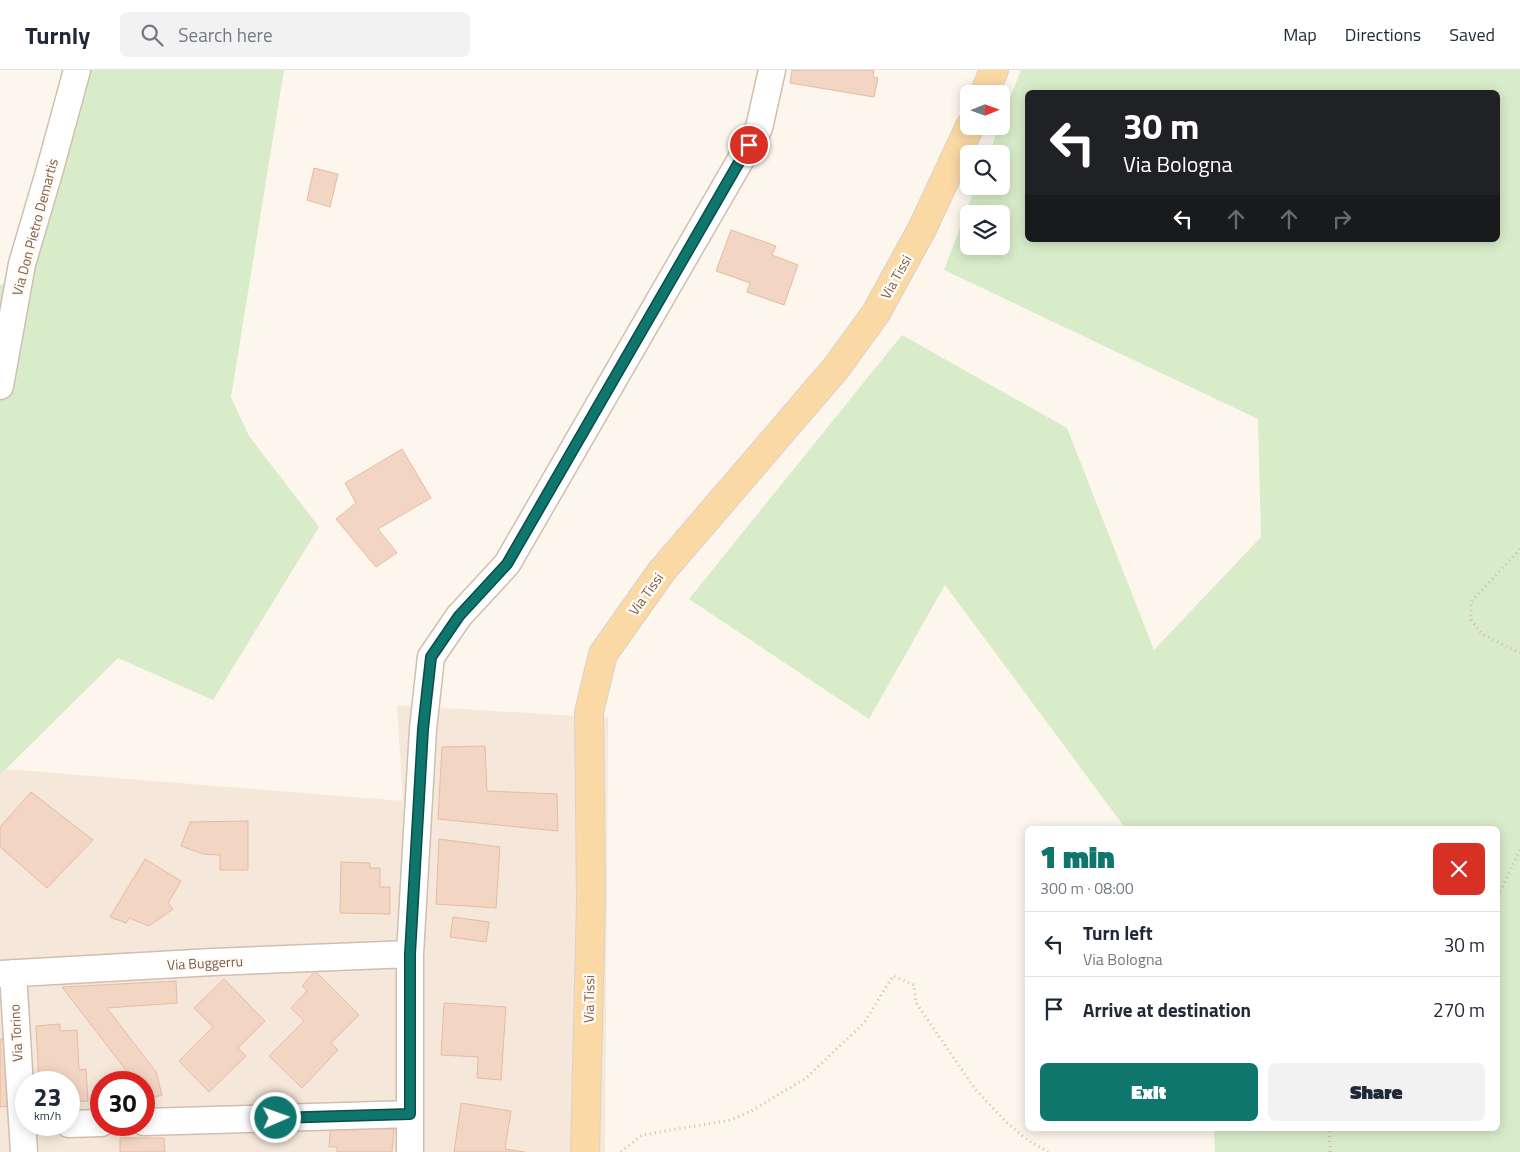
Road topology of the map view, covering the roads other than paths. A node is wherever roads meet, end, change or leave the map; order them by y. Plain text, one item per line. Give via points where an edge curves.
1 (77, 70) edge
2 (772, 70) edge
3 (994, 70) edge
4 (988, 85) edge
5 (966, 135) edge
6 (0, 386) edge
7 (410, 954) junction
8 (6, 973) edge
9 (15, 1071) edge
10 (410, 1114) junction
11 (155, 1122) edge
12 (22, 1136) edge
13 (24, 1152) edge
14 (410, 1152) edge
15 (585, 1152) edge

1 - 6 street, Via Don Pietro Demartis via 22,264
2 - 7 street via 759,128 507,564 459,616 431,657 423,729
3 - 4 main road
5 - 15 main road, Via Tissi via 922,229 876,313 836,368 661,572 603,654 589,712 591,899
7 - 8 street, Via Buggerru
7 - 10 street
8 - 9 street, Via Torino
10 - 11 street
10 - 14 street
12 - 13 street, Via Torino

